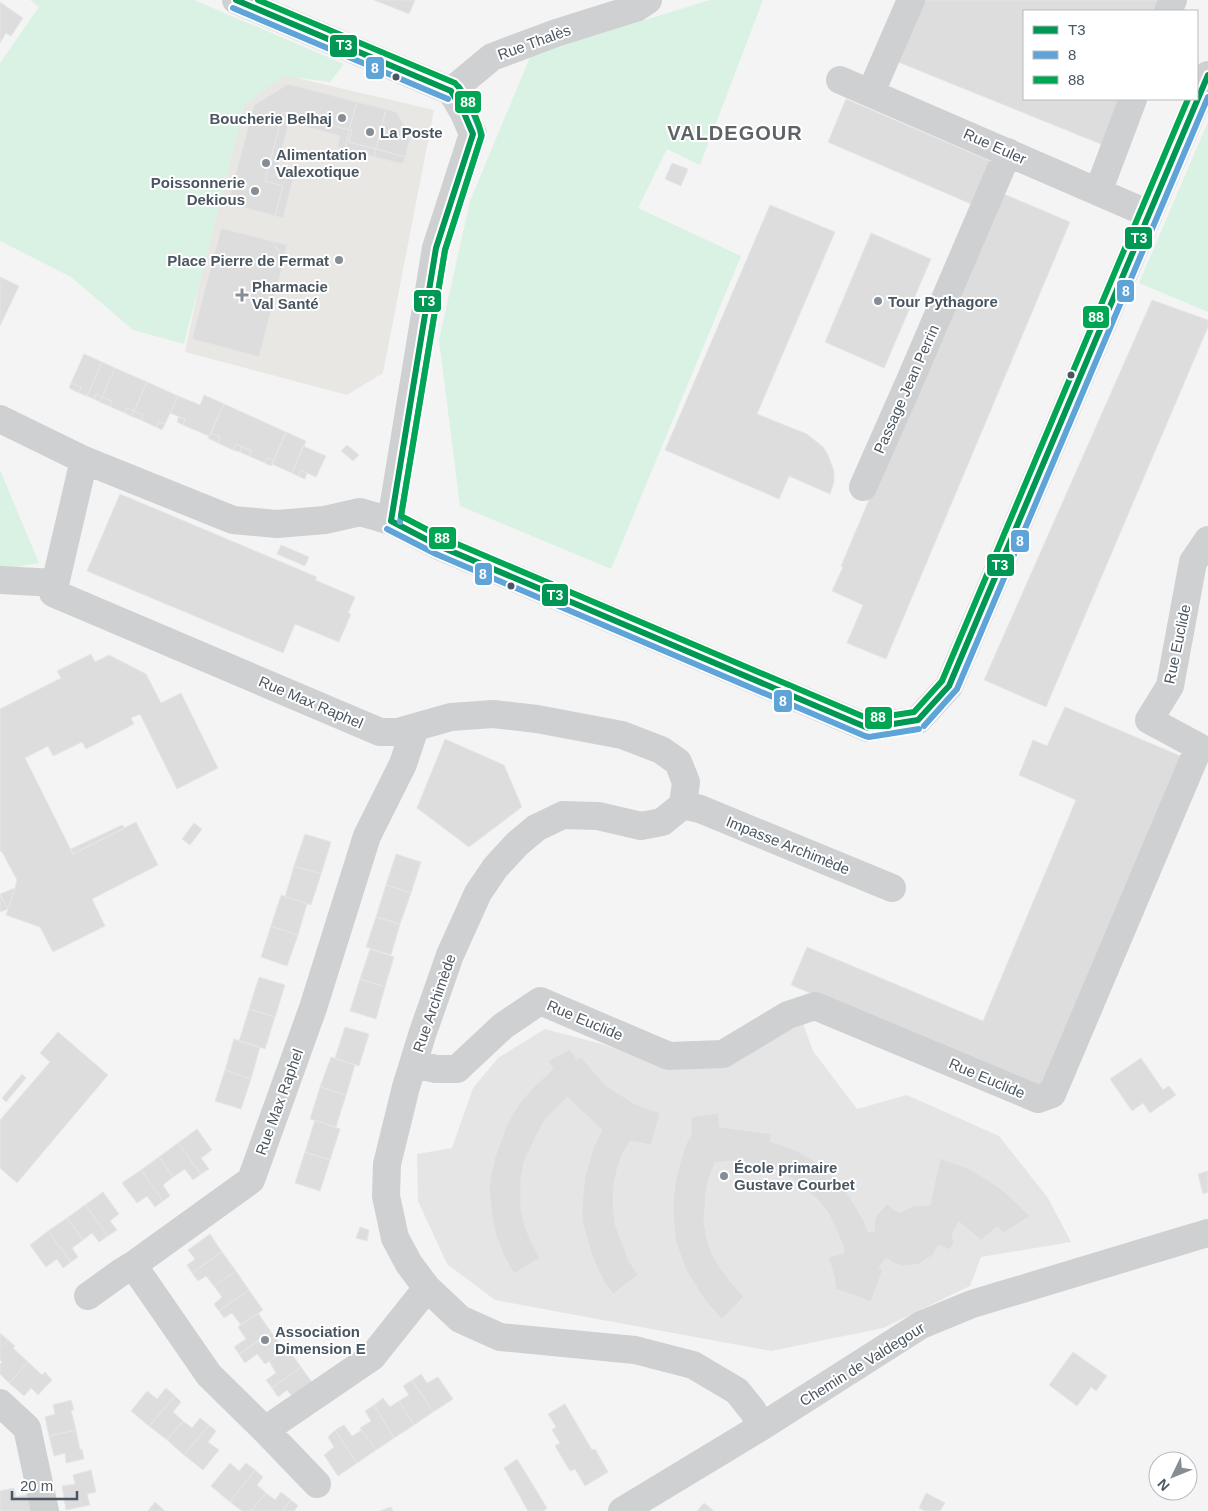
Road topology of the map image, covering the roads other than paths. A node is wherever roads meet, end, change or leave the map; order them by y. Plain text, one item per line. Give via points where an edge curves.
1 (236, 0) edge
2 (648, 0) edge
3 (911, 0) edge
4 (1208, 75) edge
5 (840, 80) dead end
6 (451, 91) junction
7 (871, 92) junction
8 (1198, 99) edge
9 (1133, 100) edge
10 (1197, 100) edge
11 (1008, 152) junction
12 (1098, 192) junction
13 (1149, 214) junction
14 (0, 419) edge
15 (84, 460) junction
16 (863, 487) dead end
17 (391, 522) junction
18 (1208, 540) edge
19 (0, 580) edge
20 (55, 582) junction
21 (415, 728) junction
22 (683, 805) junction
23 (892, 888) dead end
24 (414, 1064) junction
25 (1208, 1233) edge
26 (134, 1265) junction
27 (426, 1288) junction
28 (88, 1296) dead end
29 (0, 1403) edge
30 (761, 1427) junction
31 (265, 1430) junction
32 (317, 1484) dead end
33 (45, 1511) edge
34 (622, 1511) edge

1 - 6 street
2 - 6 street, Rue Thalès via 636,8 492,57
3 - 7 street
4 - 8 street
5 - 7 street, Rue Euler
6 - 17 street via 474,134 436,248
7 - 11 street, Rue Euler
9 - 12 street
10 - 13 street
11 - 12 street, Rue Euler
11 - 16 street, Passage Jean Perrin
12 - 13 street, Rue Euler
13 - 17 street via 949,686 918,720 868,728 439,546
14 - 15 street
15 - 17 street via 233,520 277,524 325,520 360,512
15 - 20 street
18 - 24 street, Rue Euclide via 1193,562 1170,686 1149,720 1199,747 1052,1094 1038,1099 815,1006 788,1015 723,1054 669,1056 540,1001 502,1026 457,1069
19 - 20 street
20 - 21 street, Rue Max Raphel via 53,593 380,732
21 - 22 street via 451,717 493,714 622,735 661,750 678,762 686,782
21 - 26 street, Rue Max Raphel via 403,764 367,836 313,1008 251,1180
22 - 23 street, Impasse Archimède via 700,809
22 - 24 street, Rue Archimède via 662,822 641,826 598,816 563,815 536,828 517,844 478,893 450,955
24 - 27 street, Rue Archimède via 387,1164 386,1196 395,1238
25 - 30 street, Chemin de Valdegour via 972,1304 921,1325
26 - 28 street, Rue Max Raphel
26 - 31 street via 209,1375
27 - 30 street, Rue Archimède via 460,1319 500,1337 635,1350 693,1365 737,1391
27 - 31 street via 372,1356
29 - 33 street via 27,1428
30 - 34 street, Chemin de Valdegour
31 - 32 street

